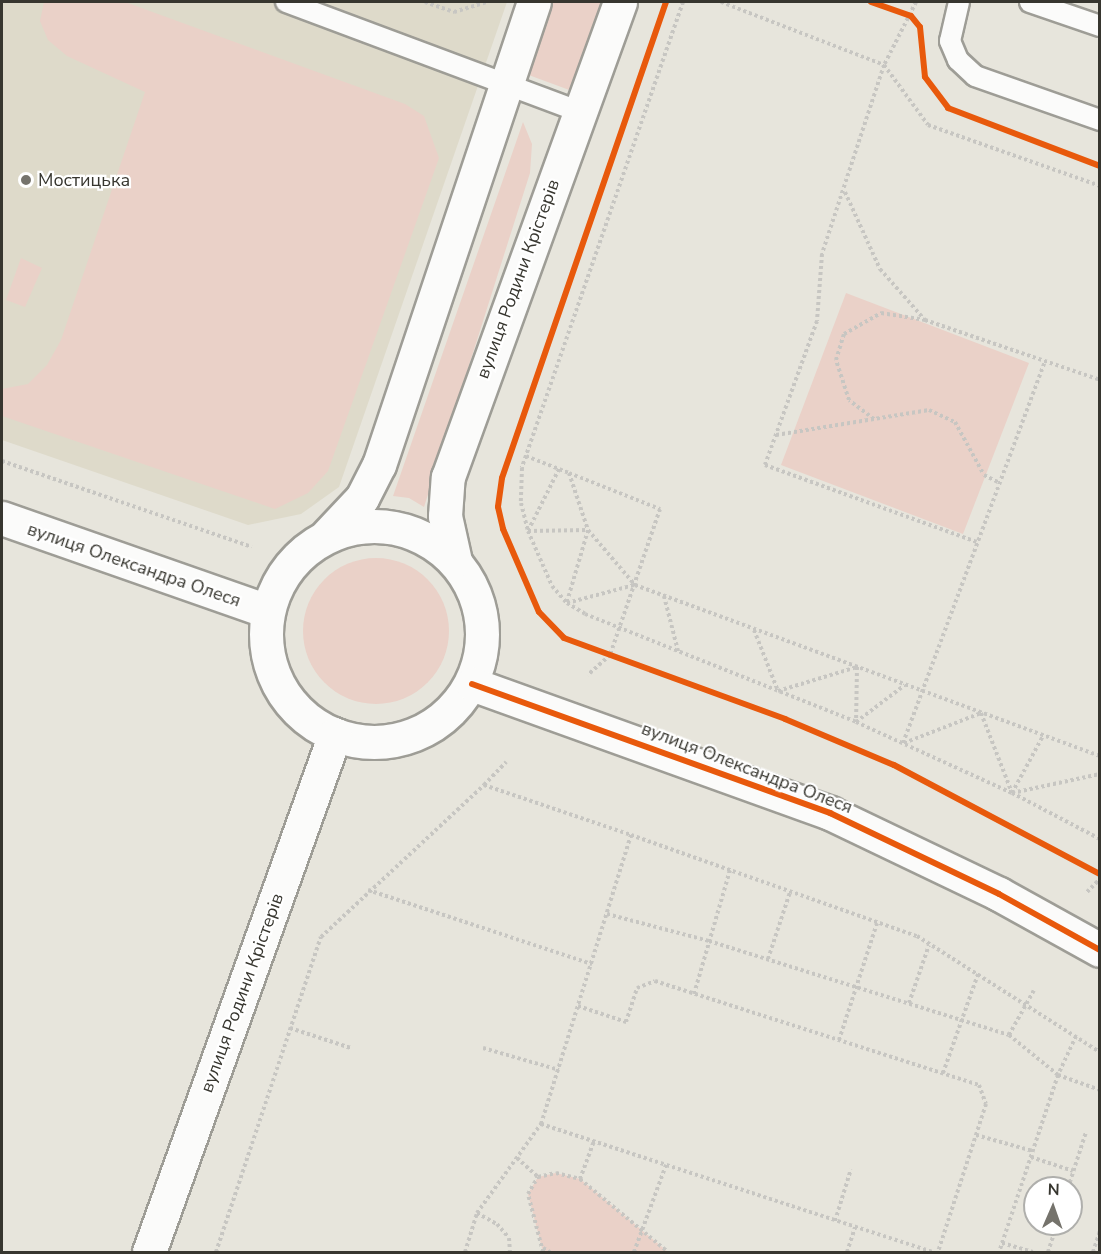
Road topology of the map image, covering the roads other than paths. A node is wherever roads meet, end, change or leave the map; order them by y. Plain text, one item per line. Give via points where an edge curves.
1 (286, 2) edge
2 (534, 2) edge
3 (620, 2) edge
4 (958, 2) edge
5 (1030, 2) edge
6 (1100, 26) edge
7 (506, 83) junction
8 (580, 112) junction
9 (1100, 120) edge
10 (2, 518) edge
11 (325, 538) junction
12 (455, 561) junction
13 (267, 611) junction
14 (472, 684) junction
15 (334, 734) junction
16 (1100, 950) edge
17 (149, 1252) edge

1 - 7 lane
2 - 7 street
3 - 8 street, вулиця Родини Крістерів
4 - 9 lane via 950,40 958,60 975,76
5 - 6 lane
7 - 8 lane
7 - 11 street via 379,465 362,498
8 - 12 street, вулиця Родини Крістерів via 448,477 445,516
10 - 13 street, вулиця Олександра Олеся
11 - 12 street via 343,530 383,525 431,541
11 - 13 street via 293,562
12 - 14 street via 473,587 482,616 483,648
13 - 15 street via 267,649 284,695 300,714
14 - 15 street via 449,714 417,734 380,743
14 - 16 street, вулиця Олександра Олеся via 830,813 999,894
15 - 17 street, вулиця Родини Крістерів

